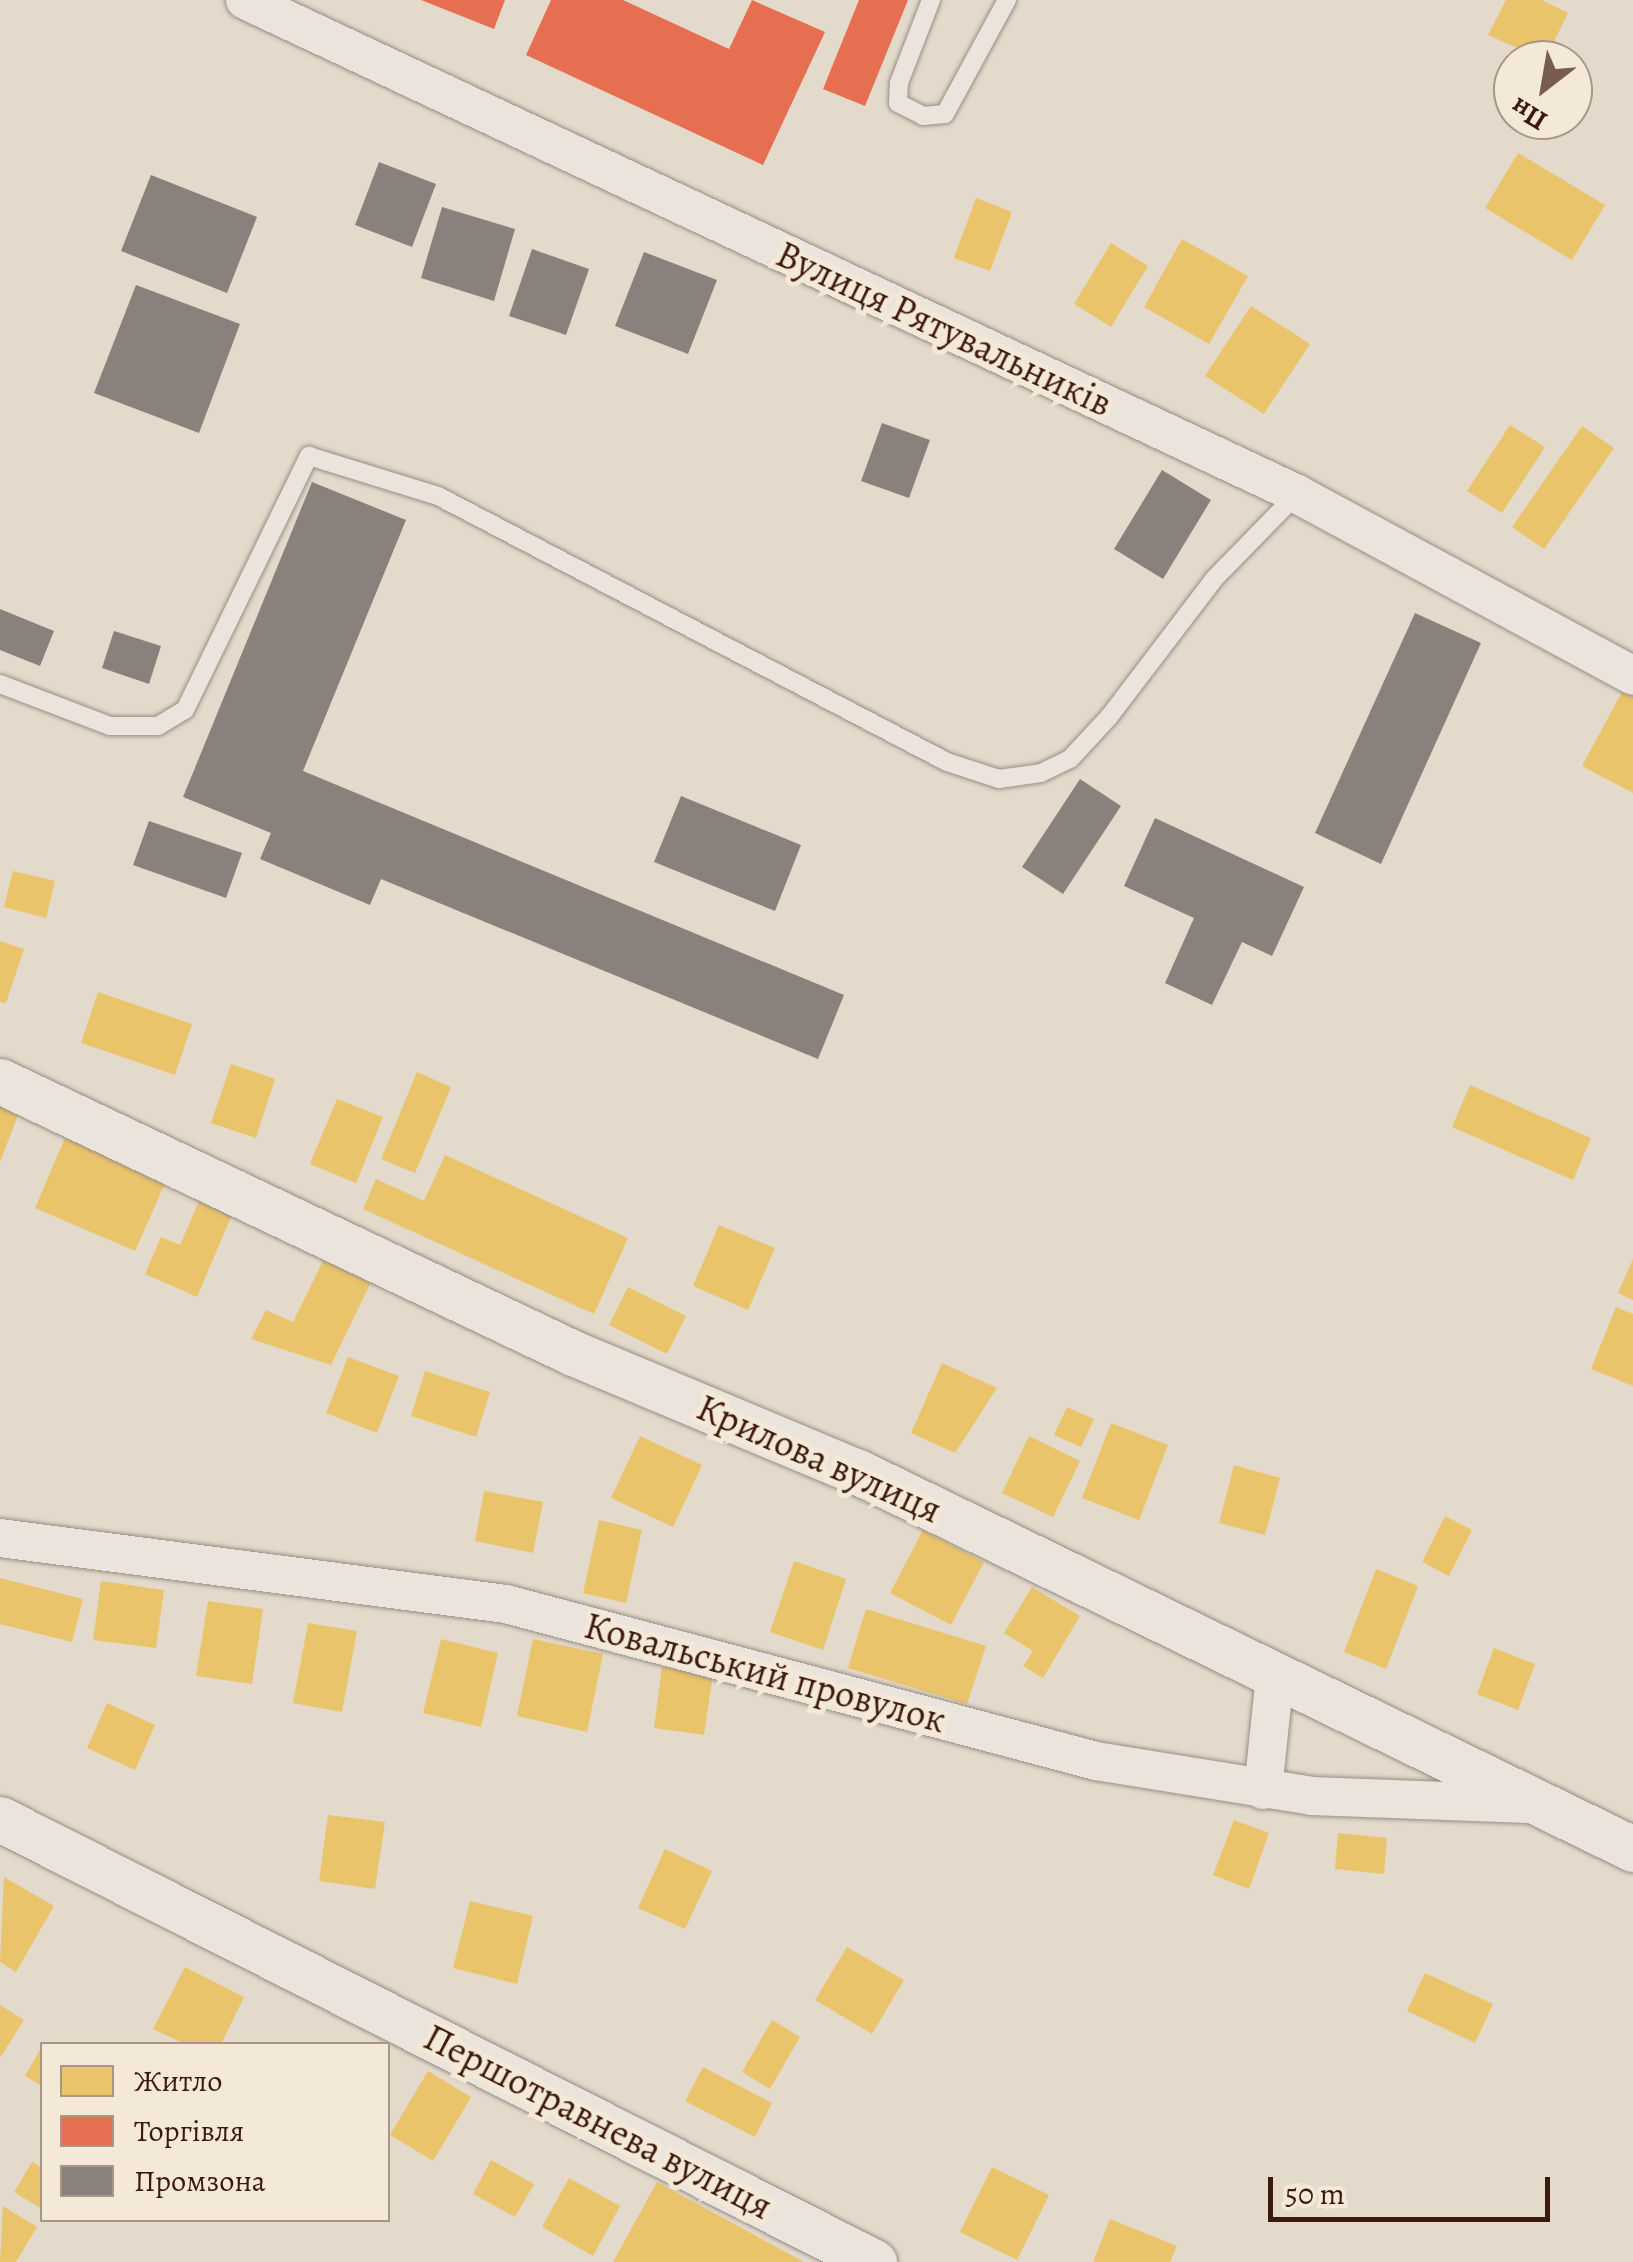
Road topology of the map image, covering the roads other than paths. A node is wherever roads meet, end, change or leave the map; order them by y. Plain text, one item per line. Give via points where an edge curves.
1 (245, 0) edge
2 (931, 0) edge
3 (1007, 0) edge
4 (291, 12) edge
5 (1297, 494) junction
6 (1633, 676) edge
7 (0, 684) edge
8 (0, 1081) edge
9 (0, 1538) edge
10 (1274, 1676) junction
11 (1263, 1790) junction
12 (1528, 1804) junction
13 (0, 1819) edge
14 (1633, 1850) edge
15 (874, 2262) edge

1 - 4 street, Вулиця Рятувальників
2 - 3 lane via 898,83 898,103 923,116 945,114
4 - 5 street, Вулиця Рятувальників
5 - 6 street, Вулиця Рятувальників
5 - 7 lane via 1214,579 1109,718 1070,759 1041,773 999,779 947,762 438,496 309,456 185,710 158,726 110,726
8 - 10 street, Крилова вулиця via 573,1352 858,1472
9 - 11 street, Ковальський провулок via 506,1604 1096,1761
10 - 11 street
10 - 12 street, Крилова вулиця
11 - 12 street, Ковальський провулок
12 - 14 street, Крилова вулиця
13 - 15 street, Першотравнева вулиця

